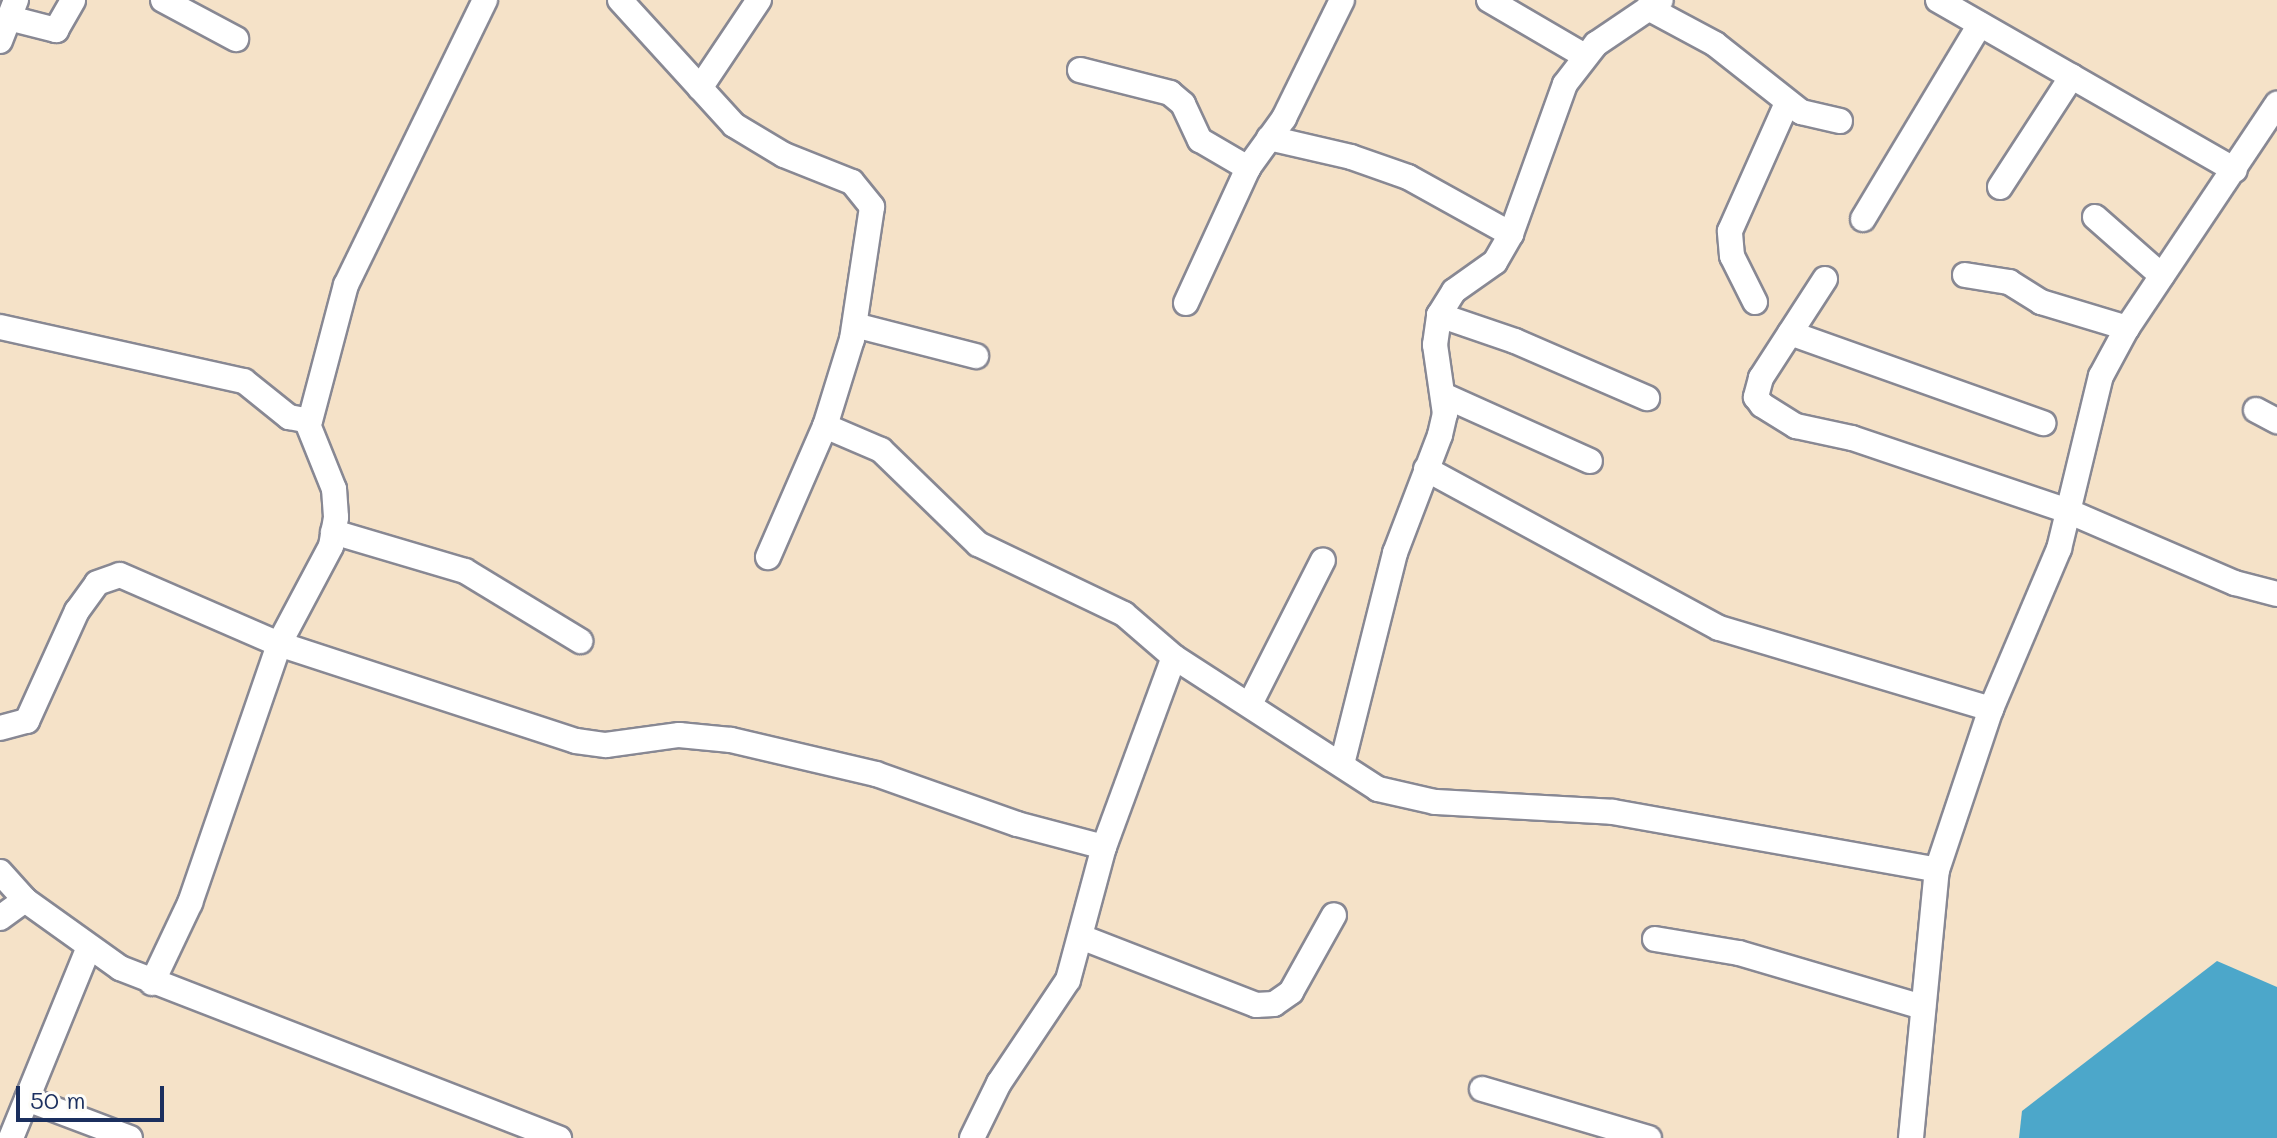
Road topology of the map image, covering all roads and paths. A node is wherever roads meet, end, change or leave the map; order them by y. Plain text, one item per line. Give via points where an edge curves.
1 (73, 0) edge
2 (163, 0) edge
3 (485, 0) edge
4 (620, 0) edge
5 (759, 0) edge
6 (1342, 0) edge
7 (1489, 0) edge
8 (1938, 0) edge
9 (1642, 6) edge
10 (12, 9) edge
11 (1980, 24) junction
12 (236, 39) dead end
13 (0, 41) edge
14 (1585, 56) junction
15 (1080, 70) dead end
16 (2072, 76) junction
17 (700, 88) junction
18 (1787, 103) junction
19 (2277, 104) edge
20 (1840, 121) dead end
21 (1269, 138) junction
22 (1248, 168) junction
23 (2235, 170) junction
24 (2000, 187) dead end
25 (2095, 217) dead end
26 (1863, 219) dead end
27 (1511, 234) junction
28 (1965, 275) dead end
29 (2162, 276) junction
30 (1825, 279) dead end
31 (1755, 302) dead end
32 (1186, 303) dead end
33 (1439, 315) junction
34 (855, 325) junction
35 (0, 327) edge
36 (2127, 328) junction
37 (1790, 333) junction
38 (976, 356) dead end
39 (1443, 395) junction
40 (1647, 398) dead end
41 (307, 422) junction
42 (2043, 423) dead end
43 (825, 426) junction
44 (1590, 461) dead end
45 (1426, 469) junction
46 (2070, 512) junction
47 (333, 532) junction
48 (768, 557) dead end
49 (1323, 560) dead end
50 (2277, 594) edge
51 (580, 641) dead end
52 (279, 644) junction
53 (1174, 657) junction
54 (1250, 704) junction
55 (1991, 709) junction
56 (0, 728) edge
57 (1342, 764) junction
58 (1104, 847) junction
59 (1937, 870) junction
60 (0, 872) edge
61 (25, 900) junction
62 (1334, 915) dead end
63 (0, 918) edge
64 (1081, 937) junction
65 (1655, 939) dead end
66 (89, 947) junction
67 (152, 983) junction
68 (1923, 1007) junction
69 (1482, 1089) dead end
70 (27, 1099) junction
71 (11, 1138) edge
72 (130, 1138) edge
73 (559, 1138) edge
74 (972, 1138) edge
75 (1649, 1138) edge
76 (1911, 1138) edge

1 - 10 street via 56,30
2 - 12 street
3 - 41 street via 346,285
4 - 17 street
5 - 17 street
6 - 21 street via 1301,87
7 - 14 street
8 - 11 street
9 - 14 street
9 - 18 street via 1715,44
10 - 13 street
11 - 16 street
11 - 26 street
14 - 27 street via 1555,107
15 - 22 street via 1170,93 1183,104 1200,140
16 - 23 street
16 - 24 street
17 - 34 street via 734,125 865,193 872,226
18 - 20 street via 1801,112
18 - 31 street via 1730,231 1732,256
19 - 23 street
21 - 22 street
21 - 27 street via 1408,177
22 - 32 street
23 - 29 street
25 - 29 street
27 - 33 street via 1495,262 1454,291
28 - 36 street via 2009,282 2041,302
29 - 36 street
30 - 37 street
33 - 39 street via 1435,345
33 - 40 street via 1515,341
34 - 38 street
34 - 43 street
35 - 41 street via 244,381 281,412
36 - 46 street via 2094,396
37 - 42 street
37 - 46 street via 1757,388 1756,397 1779,416
39 - 44 street
39 - 45 street via 1440,435
41 - 47 street via 334,489
43 - 48 street
43 - 53 street via 881,450 978,544 1124,614
45 - 55 street via 1719,628
45 - 57 street via 1395,553
46 - 50 street via 2235,583
46 - 55 street
47 - 51 street via 465,571
47 - 52 street
49 - 54 street
52 - 56 street via 132,576 107,577 77,611 39,705 19,727
52 - 58 street via 576,741 606,745 679,735 731,740 876,774 1017,824
52 - 67 street via 190,903
53 - 54 street
53 - 58 street
54 - 57 street
55 - 59 street
57 - 59 street via 1378,789 1403,797 1613,812
58 - 64 street
59 - 68 street
60 - 61 street
61 - 63 street
61 - 66 street
62 - 64 street via 1291,992 1274,1004 1256,1005
64 - 74 street via 1068,980 999,1083
65 - 68 street via 1739,953
66 - 67 street
66 - 70 street
67 - 73 street
68 - 76 street
69 - 75 street
70 - 71 street
70 - 72 street

